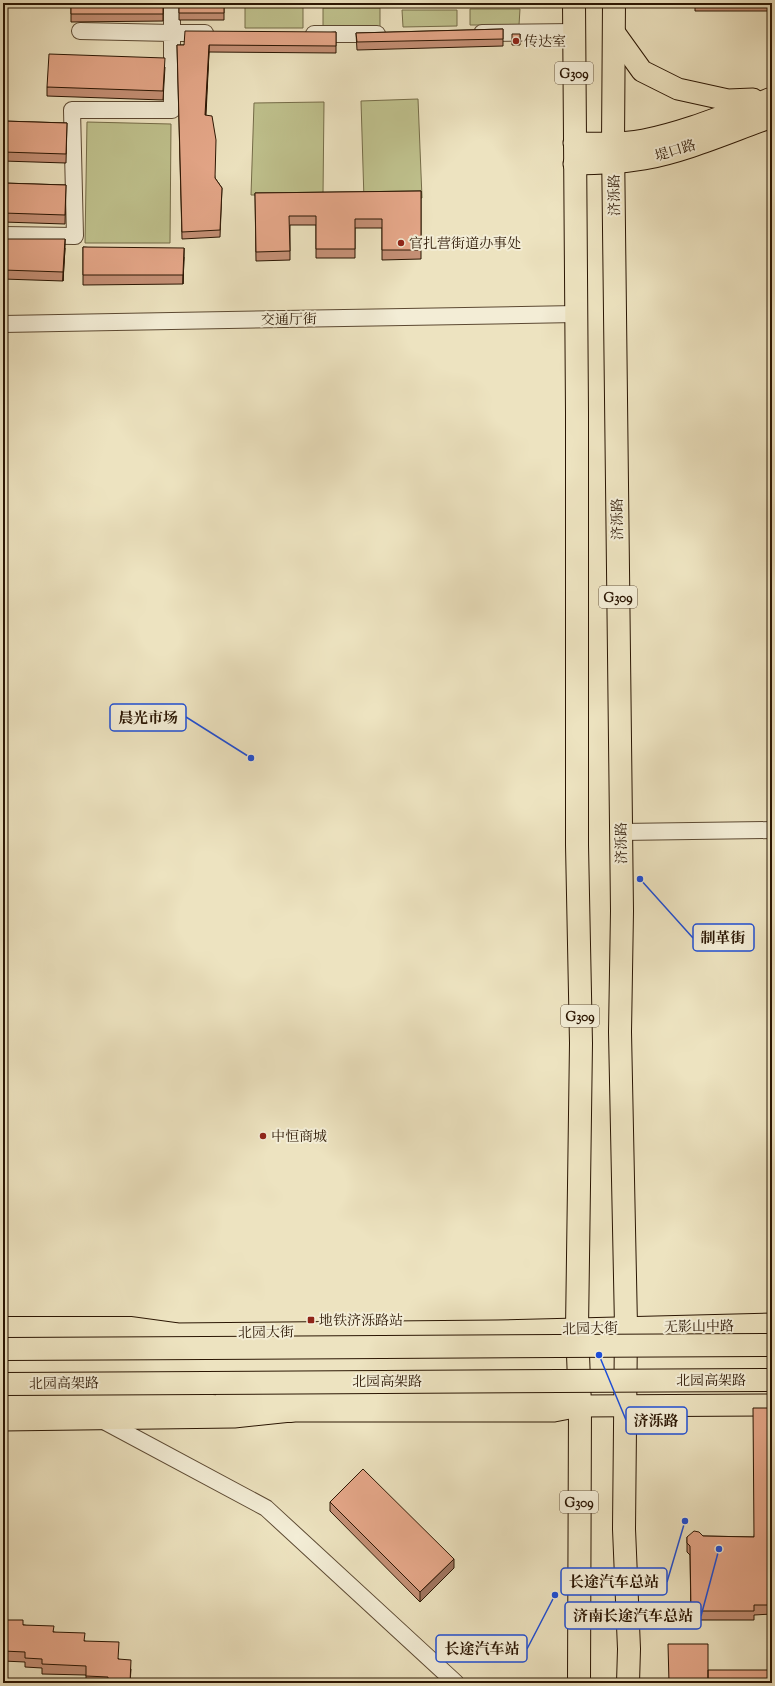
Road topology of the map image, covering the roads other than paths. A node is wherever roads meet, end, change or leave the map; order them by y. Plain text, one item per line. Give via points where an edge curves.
1 (172, 3) edge
2 (574, 3) edge
3 (614, 3) edge
4 (80, 31) dead end
5 (574, 32) junction
6 (614, 32) junction
7 (172, 33) junction
8 (471, 33) edge
9 (217, 34) edge
10 (299, 34) edge
11 (390, 34) edge
12 (772, 98) edge
13 (772, 117) edge
14 (613, 153) junction
15 (574, 154) junction
16 (3, 235) edge
17 (576, 314) junction
18 (3, 324) edge
19 (772, 830) edge
20 (621, 832) junction
21 (772, 1324) edge
22 (626, 1326) junction
23 (3, 1328) edge
24 (577, 1329) junction
25 (174, 1334) junction
26 (3, 1344) edge
27 (772, 1345) edge
28 (3, 1349) edge
29 (772, 1380) edge
30 (3, 1384) edge
31 (3, 1398) edge
32 (236, 1398) junction
33 (772, 1405) edge
34 (3, 1406) edge
35 (580, 1406) junction
36 (624, 1406) junction
37 (290, 1411) junction
38 (100, 1419) junction
39 (3, 1420) edge
40 (456, 1683) edge
41 (580, 1683) edge
42 (628, 1683) edge

1 - 7 street
2 - 5 highway, G309
3 - 6 highway, 济泺路 / G309
4 - 7 street
5 - 8 street
5 - 15 highway, G309
6 - 12 main road via 642,71 678,89 728,100
6 - 14 highway, 济泺路 / G309
7 - 9 street
7 - 16 street via 172,110 72,110 75,236
10 - 11 street
12 - 14 main road, 堤口路 via 677,132 643,140
13 - 14 main road, 堤口路 via 645,159
14 - 15 main road, 堤口路
14 - 20 highway, 济泺路 / G309
15 - 17 highway, G309
17 - 18 street, 交通厅街
17 - 24 highway, G309 via 576,845 581,1043
19 - 20 street
20 - 22 highway, 济泺路 / G309 via 620,1032
21 - 22 main road, 无影山中路
22 - 24 main road, 北园大街
22 - 36 highway, 济泺路 / G309
23 - 25 highway via 130,1328
24 - 25 main road, 北园大街
24 - 35 highway, G309
25 - 26 main road, 北园大街 via 132,1342
27 - 28 highway, bridge
29 - 30 highway, 北园高架路, bridge
31 - 32 main road
32 - 35 main road via 559,1394
32 - 37 main road
33 - 36 main road
34 - 37 highway via 212,1406
35 - 36 main road
35 - 37 main road via 554,1411
35 - 41 highway, G309
36 - 42 highway, 济泺路 / G309
37 - 38 main road via 234,1417
38 - 39 main road
38 - 40 street via 266,1508

